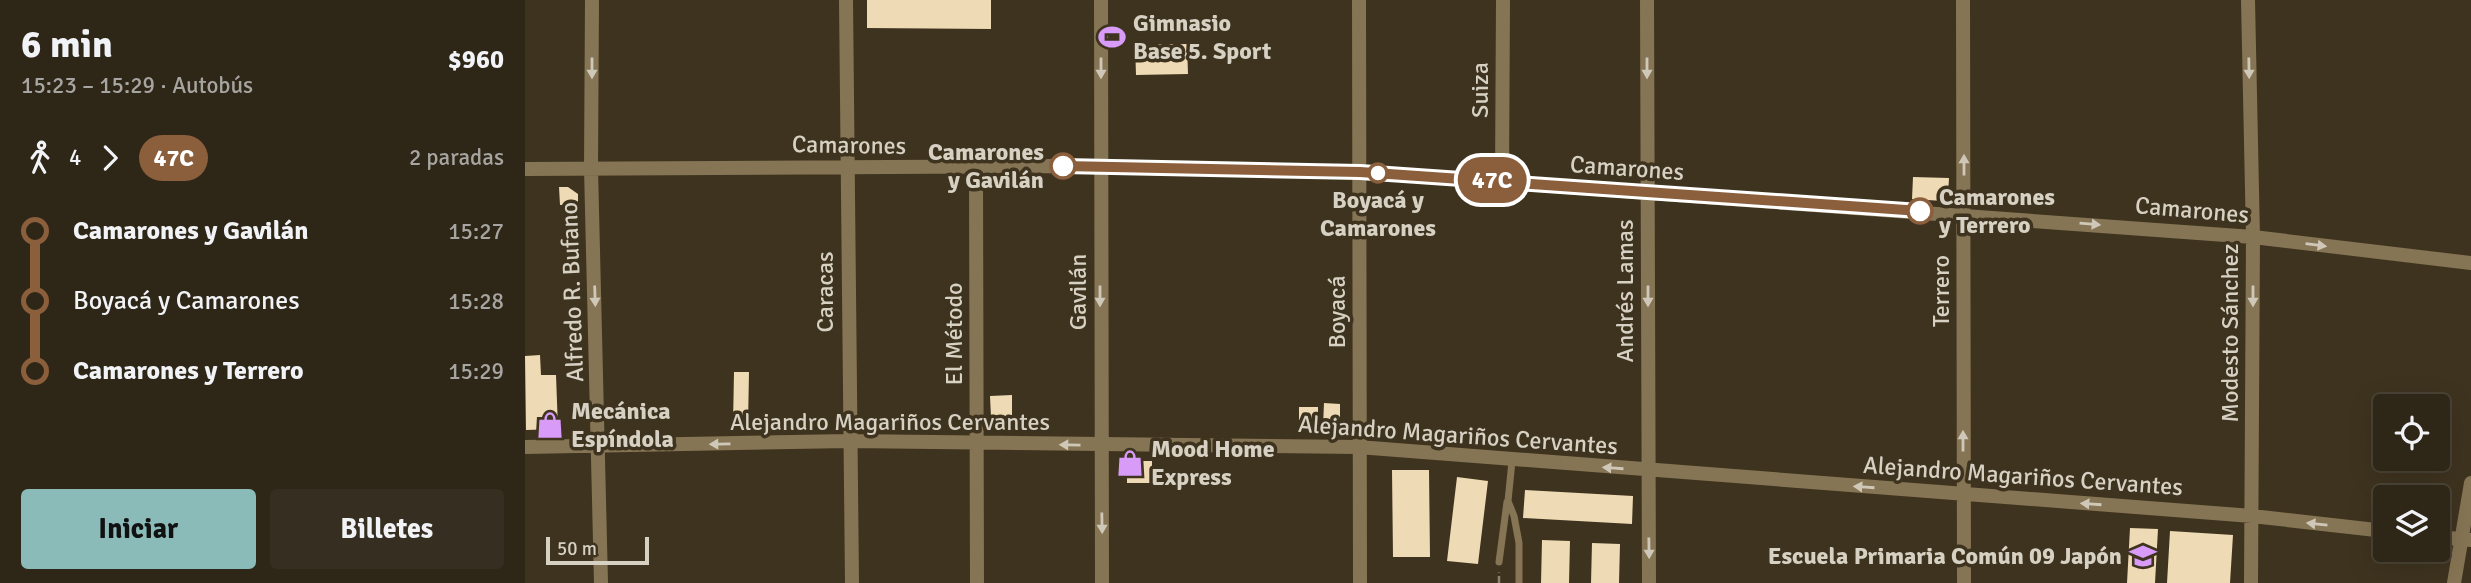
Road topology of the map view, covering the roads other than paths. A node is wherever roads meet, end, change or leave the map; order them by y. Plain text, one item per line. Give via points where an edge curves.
1 (592, 0) edge
2 (846, 0) edge
3 (1101, 0) edge
4 (1359, 0) edge
5 (1503, 0) edge
6 (1647, 0) edge
7 (1963, 0) edge
8 (2248, 0) edge
9 (848, 167) junction
10 (1100, 167) junction
11 (591, 168) junction
12 (525, 169) edge
13 (976, 169) junction
14 (1360, 172) junction
15 (1502, 180) junction
16 (1648, 192) junction
17 (1964, 214) junction
18 (2253, 237) junction
19 (2471, 262) edge
20 (849, 441) junction
21 (977, 444) junction
22 (1101, 446) junction
23 (525, 447) edge
24 (599, 447) junction
25 (1358, 447) junction
26 (1512, 461) junction
27 (1647, 470) junction
28 (2471, 483) edge
29 (1963, 495) junction
30 (1507, 501) junction
31 (2252, 516) junction
32 (2373, 530) edge
33 (2466, 540) edge
34 (1499, 562) dead end
35 (601, 583) edge
36 (852, 583) edge
37 (977, 583) edge
38 (1103, 583) edge
39 (1360, 583) edge
40 (1519, 583) edge
41 (1649, 583) edge
42 (1964, 583) edge
43 (2251, 583) edge
44 (2454, 583) edge

1 -> 11 street, Alfredo R. Bufano
2 - 9 street, Caracas
3 -> 10 street, Gavilán
4 - 14 street, Boyacá
5 - 15 street, Suiza
6 -> 16 street, Andrés Lamas
17 -> 7 street, Terrero
8 -> 18 street, Modesto Sánchez
9 - 11 street, Camarones
9 - 13 street, Camarones
9 - 20 street, Caracas
10 - 13 street, Camarones
10 - 14 street, Camarones
10 -> 22 street, Gavilán
11 - 12 street, Camarones
11 -> 24 street, Alfredo R. Bufano
13 - 21 street, El Método
14 - 15 street, Camarones
14 - 25 street, Boyacá
15 - 16 street, Camarones
16 - 17 street, Camarones
16 -> 27 street, Andrés Lamas
17 -> 18 street, Camarones
29 -> 17 street, Terrero
18 -> 19 street, Camarones
18 -> 31 street, Modesto Sánchez
20 - 21 street, Alejandro Magariños Cervantes
20 -> 24 street, Alejandro Magariños Cervantes
20 - 36 street, Caracas
22 -> 21 street, Alejandro Magariños Cervantes
21 - 37 street, El Método
22 - 25 street, Alejandro Magariños Cervantes
22 -> 38 street, Gavilán
23 - 24 street, Alejandro Magariños Cervantes
24 - 35 street, Alfredo R. Bufano
25 - 26 street, Alejandro Magariños Cervantes
25 - 39 street, Boyacá
27 -> 26 street, Alejandro Magariños Cervantes
26 - 30 lane
29 -> 27 street, Alejandro Magariños Cervantes
27 -> 41 street, Andrés Lamas
28 - 33 street
31 -> 29 street, Alejandro Magariños Cervantes
29 - 42 street, Terrero
30 - 34 lane
30 - 40 lane via 1519,542
32 -> 31 street, Alejandro Magariños Cervantes
31 - 43 street, Modesto Sánchez
33 - 44 street

